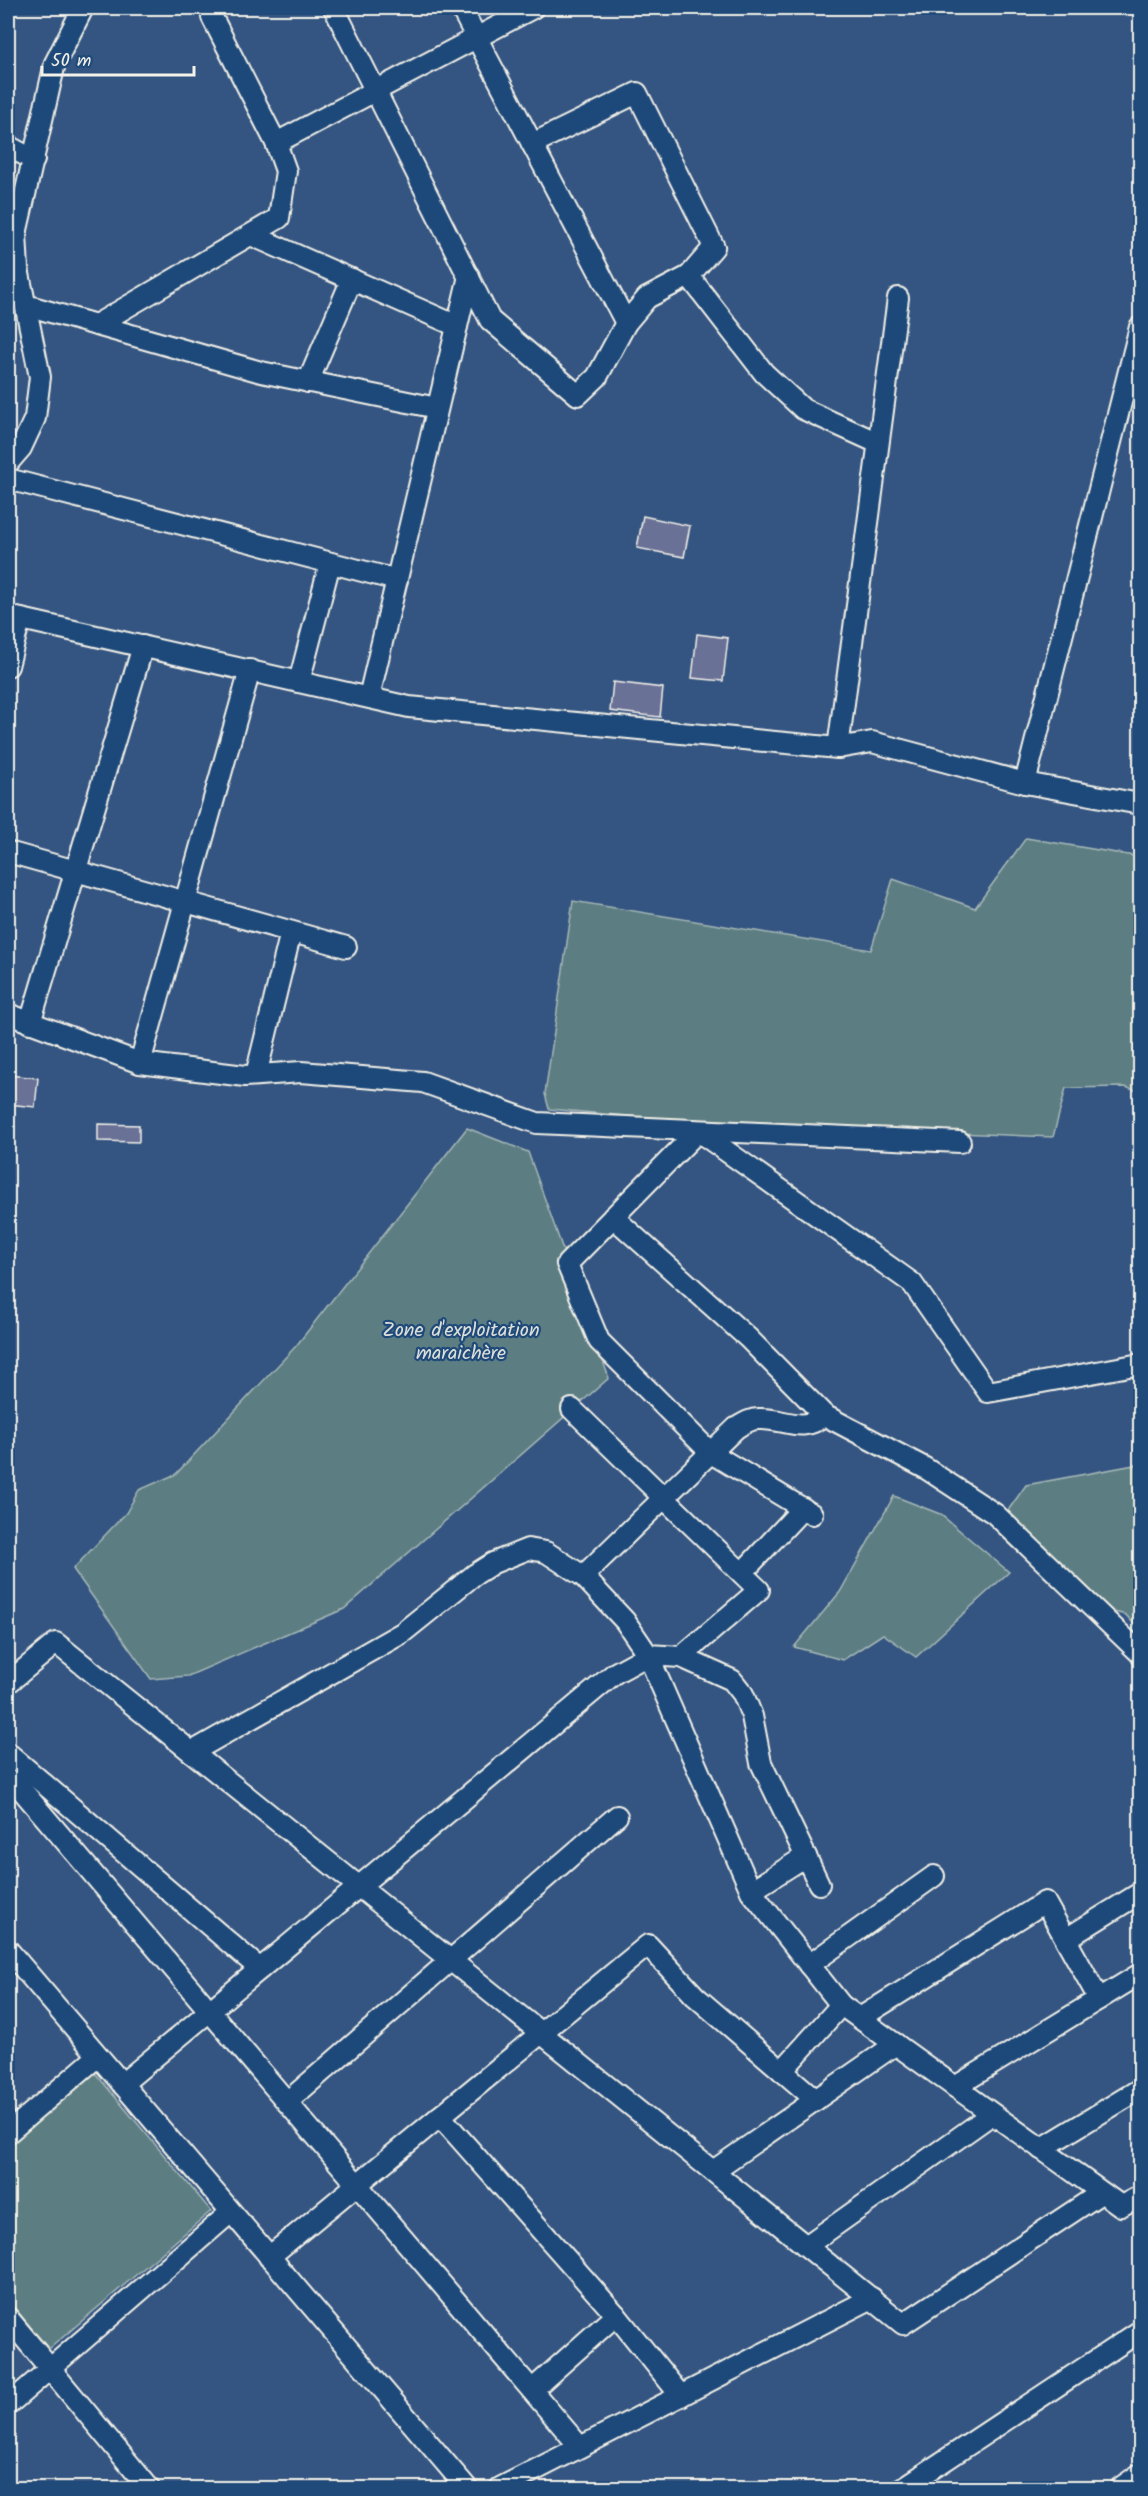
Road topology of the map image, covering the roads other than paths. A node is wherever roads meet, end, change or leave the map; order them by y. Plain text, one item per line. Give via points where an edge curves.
1 (83, 8) edge
2 (214, 8) edge
3 (334, 8) edge
4 (461, 8) edge
5 (533, 8) edge
6 (477, 37) junction
7 (376, 90) junction
8 (276, 143) junction
9 (532, 144) junction
10 (8, 146) edge
11 (34, 160) junction
12 (251, 235) junction
13 (469, 276) junction
14 (689, 276) junction
15 (352, 279) junction
16 (898, 298) dead end
17 (26, 305) junction
18 (626, 323) junction
19 (96, 326) junction
20 (457, 326) junction
21 (1140, 327) edge
22 (309, 382) junction
23 (437, 408) junction
24 (878, 442) junction
25 (8, 463) edge
26 (8, 479) edge
27 (330, 563) junction
28 (397, 580) junction
29 (14, 618) edge
30 (143, 646) junction
31 (8, 666) edge
32 (250, 670) junction
33 (299, 681) junction
34 (369, 697) junction
35 (838, 748) junction
36 (1025, 783) junction
37 (1140, 804) edge
38 (8, 852) edge
39 (75, 871) junction
40 (185, 902) junction
41 (291, 932) junction
42 (346, 947) dead end
43 (8, 1014) edge
44 (30, 1023) junction
45 (140, 1063) junction
46 (256, 1075) junction
47 (698, 1131) junction
48 (960, 1142) dead end
49 (613, 1217) junction
50 (1140, 1364) edge
51 (572, 1409) dead end
52 (824, 1416) junction
53 (711, 1453) junction
54 (664, 1498) junction
55 (742, 1573) junction
56 (583, 1576) junction
57 (1140, 1653) edge
58 (648, 1655) junction
59 (681, 1657) junction
60 (8, 1683) edge
61 (192, 1752) junction
62 (8, 1753) edge
63 (17, 1781) edge
64 (617, 1816) dead end
65 (806, 1856) junction
66 (934, 1876) dead end
67 (819, 1884) dead end
68 (359, 1887) junction
69 (752, 1891) junction
70 (1140, 1893) edge
71 (1066, 1939) junction
72 (8, 1950) edge
73 (451, 1960) junction
74 (809, 1965) junction
75 (260, 1969) junction
76 (1140, 1974) edge
77 (1099, 1999) junction
78 (841, 2005) junction
79 (209, 2011) junction
80 (860, 2019) junction
81 (540, 2032) junction
82 (896, 2044) junction
83 (98, 2056) junction
84 (782, 2071) junction
85 (122, 2084) junction
86 (955, 2087) junction
87 (1140, 2089) edge
88 (816, 2100) junction
89 (287, 2102) junction
90 (992, 2114) junction
91 (440, 2116) junction
92 (8, 2133) edge
93 (1041, 2149) junction
94 (713, 2171) junction
95 (357, 2185) junction
96 (1101, 2193) junction
97 (1140, 2196) edge
98 (231, 2212) junction
99 (806, 2246) junction
100 (269, 2257) junction
101 (872, 2298) junction
102 (616, 2316) junction
103 (8, 2318) edge
104 (1140, 2331) edge
105 (50, 2369) junction
106 (532, 2390) junction
107 (681, 2396) junction
108 (8, 2405) edge
109 (580, 2447) junction
110 (149, 2488) edge
111 (467, 2488) edge
112 (500, 2488) edge
113 (903, 2488) edge

1 - 11 street via 55,63
2 - 8 street via 212,17
3 - 7 street
4 - 6 street
5 - 6 street
6 - 7 street
6 - 9 street
7 - 8 street
7 - 13 street
8 - 12 street via 286,171 279,218
9 - 14 street via 637,93 714,247
9 - 18 street
10 - 11 street
11 - 17 street via 16,234
12 - 15 street
12 - 19 street
13 - 18 street via 490,320 578,395 597,377
13 - 20 street
14 - 18 street via 647,297
14 - 24 street via 764,373 803,409
15 - 20 street
15 - 22 street
16 - 24 street
17 - 19 street
17 - 25 street via 40,377 34,418 21,448
19 - 22 street
20 - 23 street
21 - 36 street
22 - 23 street
23 - 28 street
24 - 35 street
26 - 27 street
27 - 28 street
27 - 33 street
28 - 34 street
29 - 30 street
29 - 31 street
30 - 32 street
30 - 39 street
32 - 33 street
32 - 40 street
33 - 34 street
34 - 35 street via 409,706
35 - 36 street via 872,742
36 - 37 street
38 - 39 street
39 - 40 street
39 - 44 street
40 - 41 street
40 - 45 street
41 - 42 street
41 - 46 street
43 - 44 street
44 - 45 street
45 - 46 street
46 - 47 street via 302,1072 423,1082 537,1123
47 - 48 street
47 - 49 street
47 - 50 street via 912,1283 988,1392
49 - 52 street via 748,1338
49 - 53 street via 567,1264 599,1341
51 - 54 street
52 - 53 street via 816,1423 802,1426 759,1419 747,1422
52 - 57 street via 925,1468 995,1514
53 - 54 street
53 - 55 street via 807,1511
54 - 55 street
54 - 56 street
55 - 59 street via 759,1590
56 - 58 street via 625,1621
56 - 61 street via 546,1552 528,1549 493,1563 402,1633
58 - 59 street
58 - 68 street via 615,1673
58 - 69 street
59 - 65 street via 719,1672 743,1694 756,1731 761,1763
60 - 61 street via 56,1643
61 - 68 street
62 - 63 street
63 - 75 street
63 - 79 street
64 - 73 street
65 - 67 street
65 - 69 street
66 - 74 street
68 - 73 street
68 - 75 street
69 - 74 street
70 - 71 street
71 - 77 street
71 - 80 street via 1045,1902
72 - 83 street
73 - 81 street
73 - 89 street
74 - 78 street
75 - 79 street
76 - 77 street
77 - 86 street
78 - 80 street
78 - 84 street
79 - 85 street
79 - 89 street
80 - 82 street
81 - 84 street via 648,1945 695,1996
81 - 91 street
81 - 94 street
82 - 86 street
82 - 88 street
83 - 85 street
83 - 92 street
84 - 88 street
85 - 98 street
86 - 90 street
87 - 93 street
88 - 94 street
89 - 95 street
90 - 93 street
90 - 99 street
91 - 95 street
91 - 102 street
93 - 96 street
94 - 99 street
95 - 100 street
95 - 106 street
96 - 97 street via 1120,2206
96 - 101 street via 903,2324
98 - 100 street
98 - 105 street
99 - 101 street
100 - 111 street
101 - 107 street
102 - 106 street
102 - 107 street
103 - 105 street
104 - 113 street
105 - 108 street
105 - 110 street
106 - 109 street
107 - 109 street
109 - 112 street

